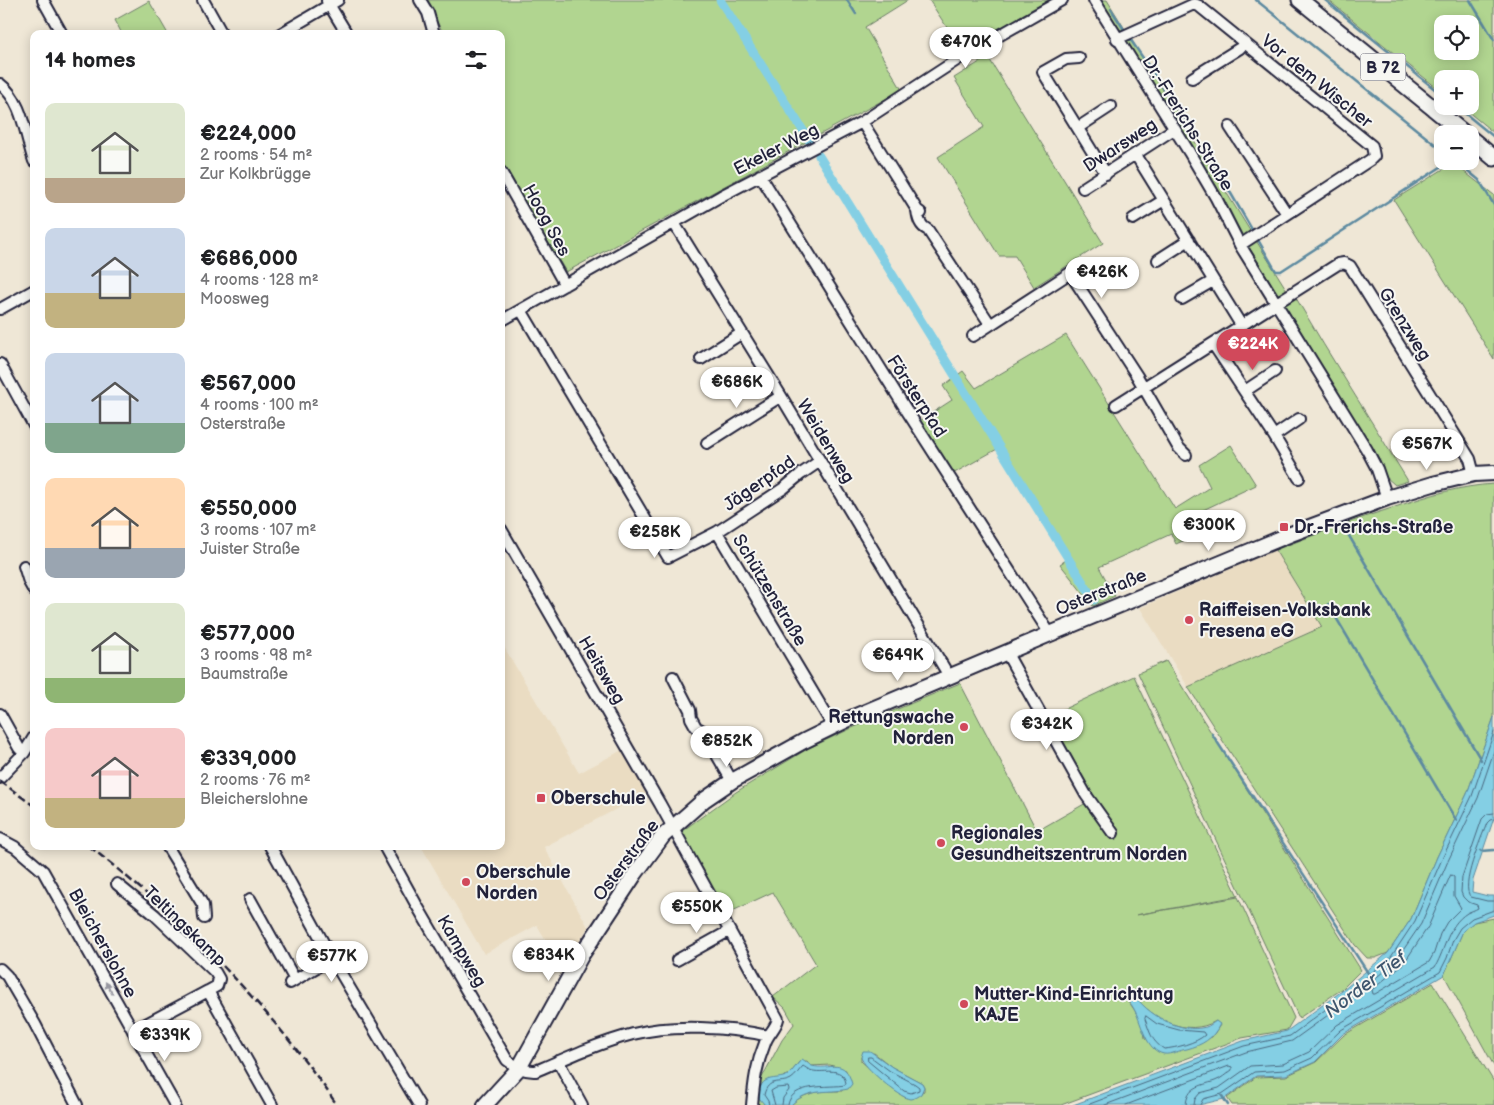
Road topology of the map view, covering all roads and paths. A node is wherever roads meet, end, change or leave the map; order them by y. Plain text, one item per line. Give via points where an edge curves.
1 (43, 0) edge
2 (203, 0) edge
3 (420, 0) edge
4 (1062, 0) edge
5 (1094, 0) edge
6 (1300, 0) edge
7 (331, 2) edge
8 (60, 30) edge
9 (220, 30) edge
10 (286, 30) edge
11 (345, 30) edge
12 (433, 30) edge
13 (1117, 39) junction
14 (1244, 43) junction
15 (1079, 58) dead end
16 (1192, 78) dead end
17 (0, 84) edge
18 (1111, 106) dead end
19 (862, 122) junction
20 (1454, 125) edge
21 (1078, 127) junction
22 (1230, 127) dead end
23 (1174, 129) junction
24 (1479, 146) edge
25 (30, 148) edge
26 (1136, 155) junction
27 (1494, 158) edge
28 (1106, 174) junction
29 (760, 175) junction
30 (505, 179) edge
31 (1083, 188) dead end
32 (1164, 200) junction
33 (1287, 214) junction
34 (1133, 219) dead end
35 (674, 223) junction
36 (1189, 240) junction
37 (1240, 245) junction
38 (1158, 260) dead end
39 (1213, 281) junction
40 (565, 285) junction
41 (30, 292) edge
42 (1182, 299) dead end
43 (1276, 304) junction
44 (0, 309) edge
45 (521, 310) junction
46 (505, 319) edge
47 (990, 324) junction
48 (1241, 325) junction
49 (742, 333) junction
50 (973, 336) dead end
51 (1213, 344) junction
52 (701, 359) dead end
53 (0, 364) edge
54 (1275, 371) dead end
55 (1143, 388) junction
56 (1245, 391) junction
57 (781, 396) junction
58 (1116, 405) dead end
59 (30, 419) edge
60 (1299, 419) dead end
61 (1274, 436) junction
62 (707, 443) dead end
63 (1186, 455) dead end
64 (820, 462) junction
65 (1494, 473) edge
66 (1474, 474) junction
67 (1299, 478) dead end
68 (1387, 498) junction
69 (717, 532) junction
70 (505, 535) edge
71 (24, 566) dead end
72 (30, 584) edge
73 (1050, 634) junction
74 (1006, 652) junction
75 (949, 676) junction
76 (673, 678) dead end
77 (0, 714) edge
78 (833, 726) junction
79 (30, 743) edge
80 (24, 753) junction
81 (0, 778) edge
82 (732, 781) junction
83 (672, 827) junction
84 (1112, 833) dead end
85 (0, 839) edge
86 (169, 850) edge
87 (272, 850) edge
88 (386, 850) edge
89 (118, 884) dead end
90 (250, 900) dead end
91 (204, 918) dead end
92 (730, 931) junction
93 (332, 958) junction
94 (677, 960) dead end
95 (0, 969) edge
96 (208, 991) junction
97 (134, 1031) junction
98 (768, 1036) junction
99 (558, 1062) junction
100 (519, 1068) junction
101 (77, 1105) edge
102 (175, 1105) edge
103 (272, 1105) edge
104 (419, 1105) edge
105 (485, 1105) edge
106 (582, 1105) edge
107 (752, 1105) edge

1 - 8 street
2 - 9 street
3 - 12 street
4 - 19 street, Ekeler Weg via 963,56
5 - 13 street, Dr.-Frerichs-Straße
6 - 20 main road, B 72
7 - 10 street
7 - 11 street
13 - 14 street, Vor dem Wischer via 1194,4
13 - 23 street, Dr.-Frerichs-Straße
14 - 16 street, Vor dem Wischer
14 - 33 street, Vor dem Wischer via 1374,150 1370,160
15 - 21 street via 1066,59 1043,72
17 - 25 street via 15,100
18 - 21 street
19 - 29 street, Ekeler Weg
19 - 47 street
21 - 28 street
22 - 33 street
23 - 26 street, Dwarsweg
23 - 37 street, Dr.-Frerichs-Straße
24 - 27 main road
26 - 28 street, Dwarsweg
26 - 32 street
28 - 31 street, Dwarsweg
29 - 35 street, Ekeler Weg
29 - 73 street, Försterpfad
30 - 40 street, Hoog Ses
32 - 34 street
32 - 36 street
33 - 37 street, Vor dem Wischer
35 - 40 street, Ekeler Weg
35 - 49 street, Weidenweg
36 - 38 street
36 - 39 street
37 - 43 street, Dr.-Frerichs-Straße
39 - 42 street
39 - 48 street
40 - 45 street, Ekeler Weg
41 - 44 street
43 - 48 street, Grenzweg
43 - 66 street, Grenzweg via 1338,264 1350,266 1470,459
43 - 68 street, Dr.-Frerichs-Straße via 1367,450
45 - 46 street, Ekeler Weg
45 - 69 street, Schützenstraße via 668,557
47 - 50 street
47 - 55 street via 1070,273
48 - 51 street, Grenzweg
49 - 52 street
49 - 57 street, Weidenweg
51 - 55 street, Grenzweg
51 - 56 street
53 - 59 street
54 - 56 street
55 - 58 street, Grenzweg
55 - 63 street
56 - 61 street
57 - 62 street
57 - 64 street, Weidenweg
60 - 61 street
61 - 67 street
64 - 69 street, Jägerpfad
64 - 75 street, Weidenweg
65 - 66 street, Osterstraße
66 - 68 street, Osterstraße
68 - 73 street, Osterstraße
69 - 78 street, Schützenstraße
70 - 83 street, Heitsweg
71 - 72 street
73 - 74 street, Osterstraße
74 - 75 street, Osterstraße
74 - 84 street via 1086,795
75 - 78 street, Osterstraße
76 - 82 street via 696,728 703,731
77 - 80 street
78 - 82 street, Osterstraße
79 - 80 street
80 - 81 street
82 - 83 street, Osterstraße
83 - 92 street, Heitsweg
83 - 100 street, Osterstraße via 635,874 581,956
97 -> 85 street, Bleicherslohne via 43,871 15,847
86 - 91 street via 203,905
87 - 93 street
88 - 100 street, Kampweg via 507,1060
89 - 96 street, Teltingskamp via 215,972 219,979 217,986
90 - 93 street via 293,981
92 - 94 street
92 - 98 street, Heitsweg via 778,1019
93 - 104 street
95 - 101 street via 35,1024
96 - 97 street, Teltingskamp
96 - 103 street, Teltingskamp
97 - 102 street, Bleicherslohne
98 - 99 street via 710,1028 644,1032 598,1045
98 - 107 street via 754,1076
99 - 100 street via 531,1072
99 - 106 street
100 - 105 street, Osterstraße

